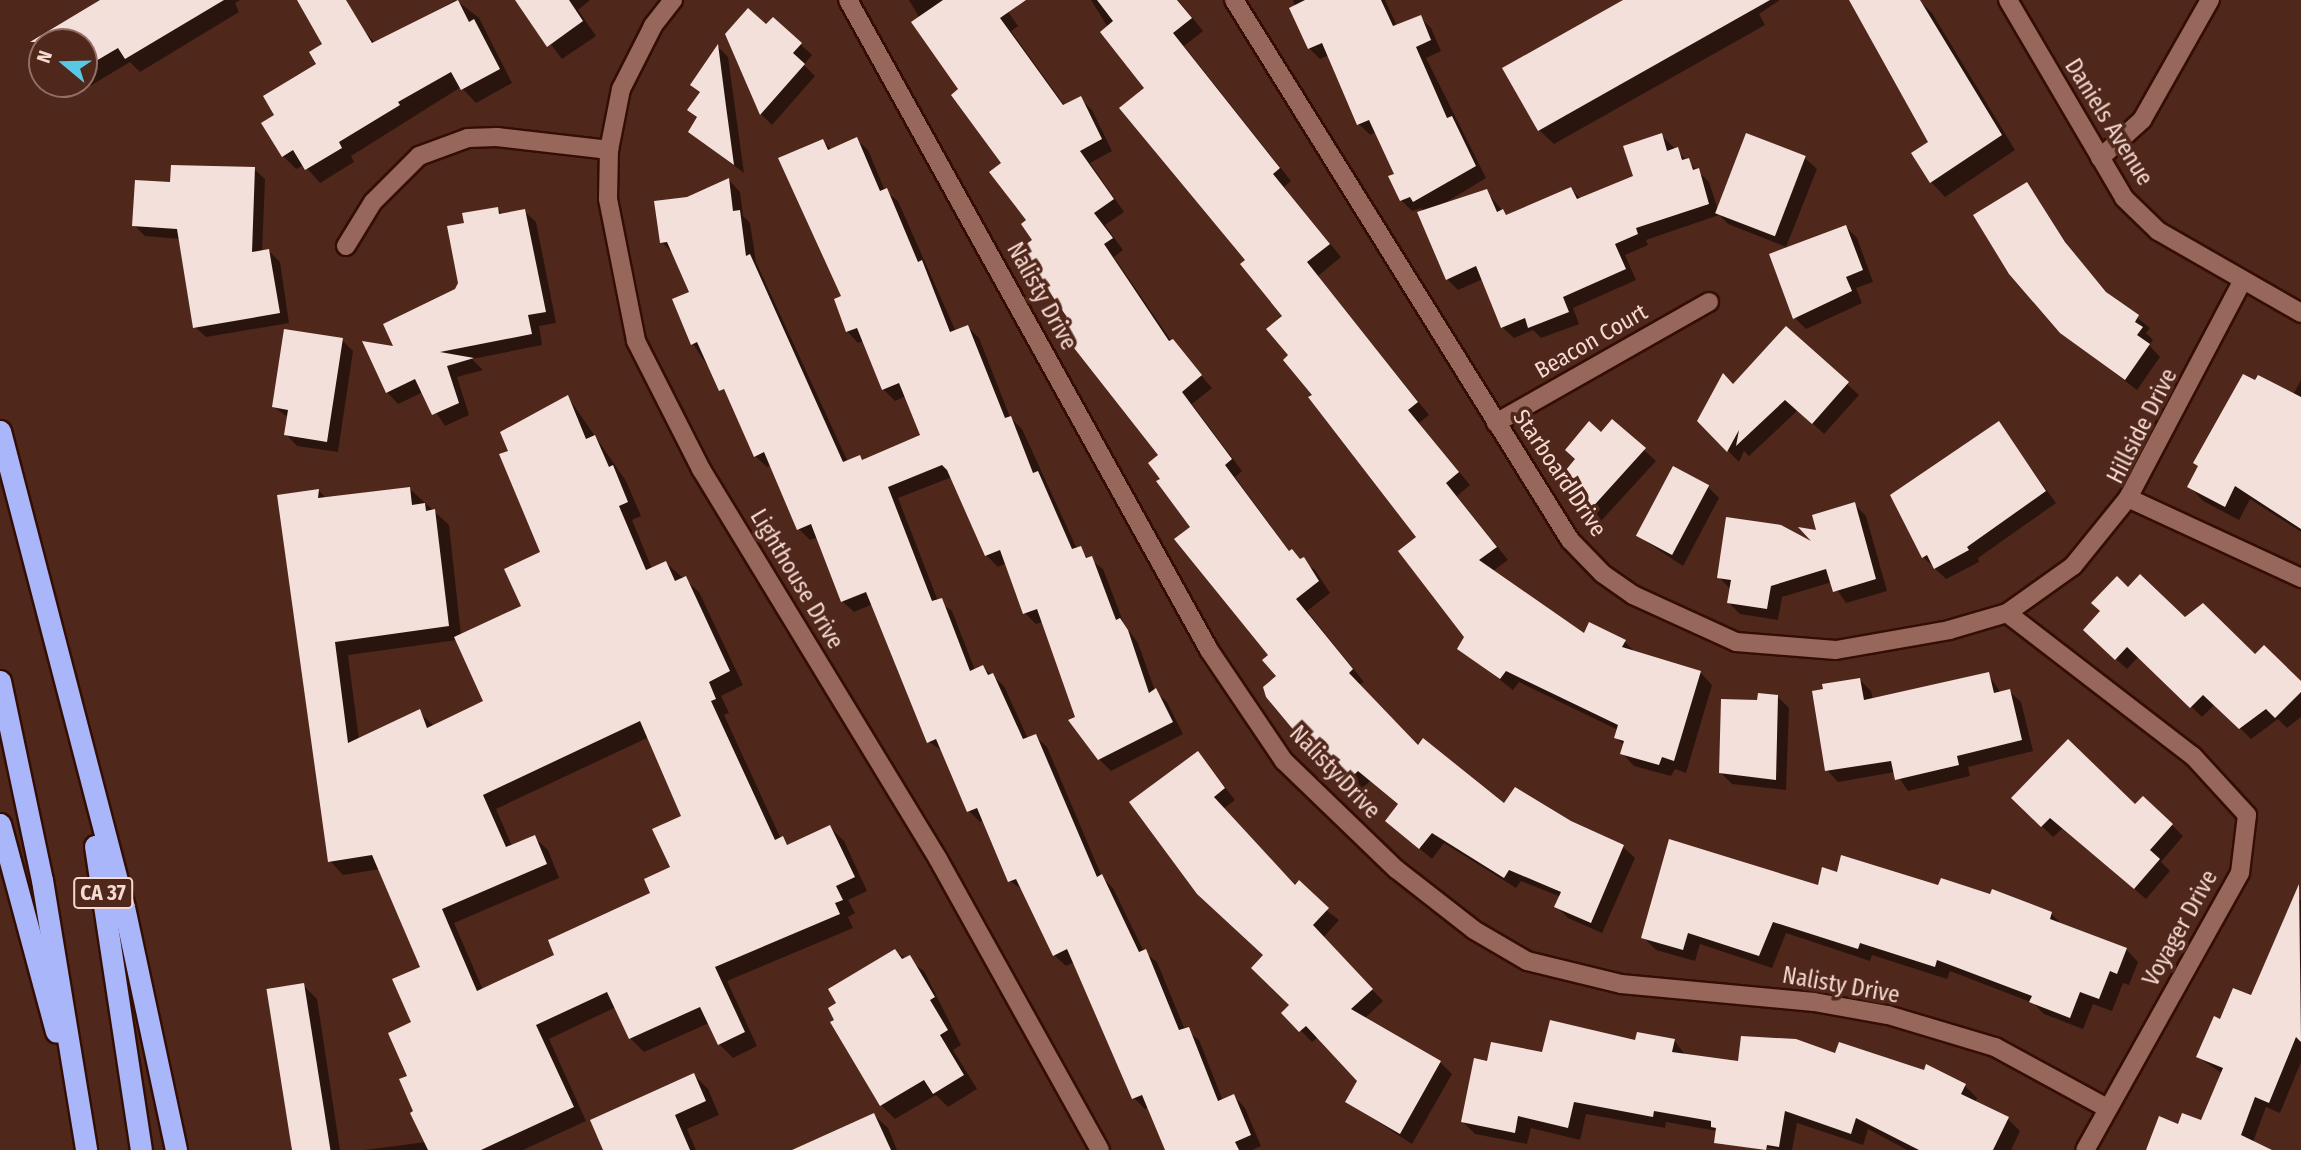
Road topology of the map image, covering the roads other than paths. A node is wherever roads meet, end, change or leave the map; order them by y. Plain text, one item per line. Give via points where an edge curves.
1 (673, 0) edge
2 (848, 0) edge
3 (1234, 0) edge
4 (2008, 0) edge
5 (2210, 0) edge
6 (609, 150) junction
7 (2100, 158) junction
8 (346, 246) dead end
9 (2242, 282) junction
10 (1709, 302) dead end
11 (2301, 313) edge
12 (1496, 423) junction
13 (0, 431) edge
14 (2128, 498) junction
15 (2301, 578) edge
16 (2007, 613) junction
17 (52, 638) junction
18 (0, 681) edge
19 (0, 824) edge
20 (2107, 1108) junction
21 (86, 1144) edge
22 (141, 1150) edge
23 (176, 1150) edge
24 (1100, 1150) edge
25 (2085, 1150) edge

1 - 6 street, Lighthouse Drive via 653,26 621,89
2 - 20 street, Nalisty Drive via 1209,650 1284,761 1396,869 1474,930 1527,961 1621,984 1814,1002 1888,1015 1995,1047
3 - 12 street, Starboard Drive
4 - 7 street, Daniels Avenue
5 - 7 street via 2142,120
6 - 8 street via 468,138 419,156 373,201
6 - 24 street, Lighthouse Drive via 608,199 636,341 701,469 938,859
7 - 9 street, Daniels Avenue via 2124,198 2158,231
9 - 11 street, Daniels Avenue
9 - 14 street, Hillside Drive
10 - 12 street, Beacon Court
12 - 16 street, Starboard Drive via 1570,540 1603,574 1633,595 1736,642 1836,650 1949,630
13 - 17 highway, CA 37
14 - 15 street, Hillside Drive
14 - 16 street, Starboard Drive via 2073,566
16 - 20 street, Voyager Drive via 2193,755 2247,815 2240,873
17 - 22 highway, CA 37 via 98,862
17 - 23 highway via 124,907
18 - 21 highway, CA 37 via 42,880
19 - 21 highway
20 - 25 street, Voyager Drive

